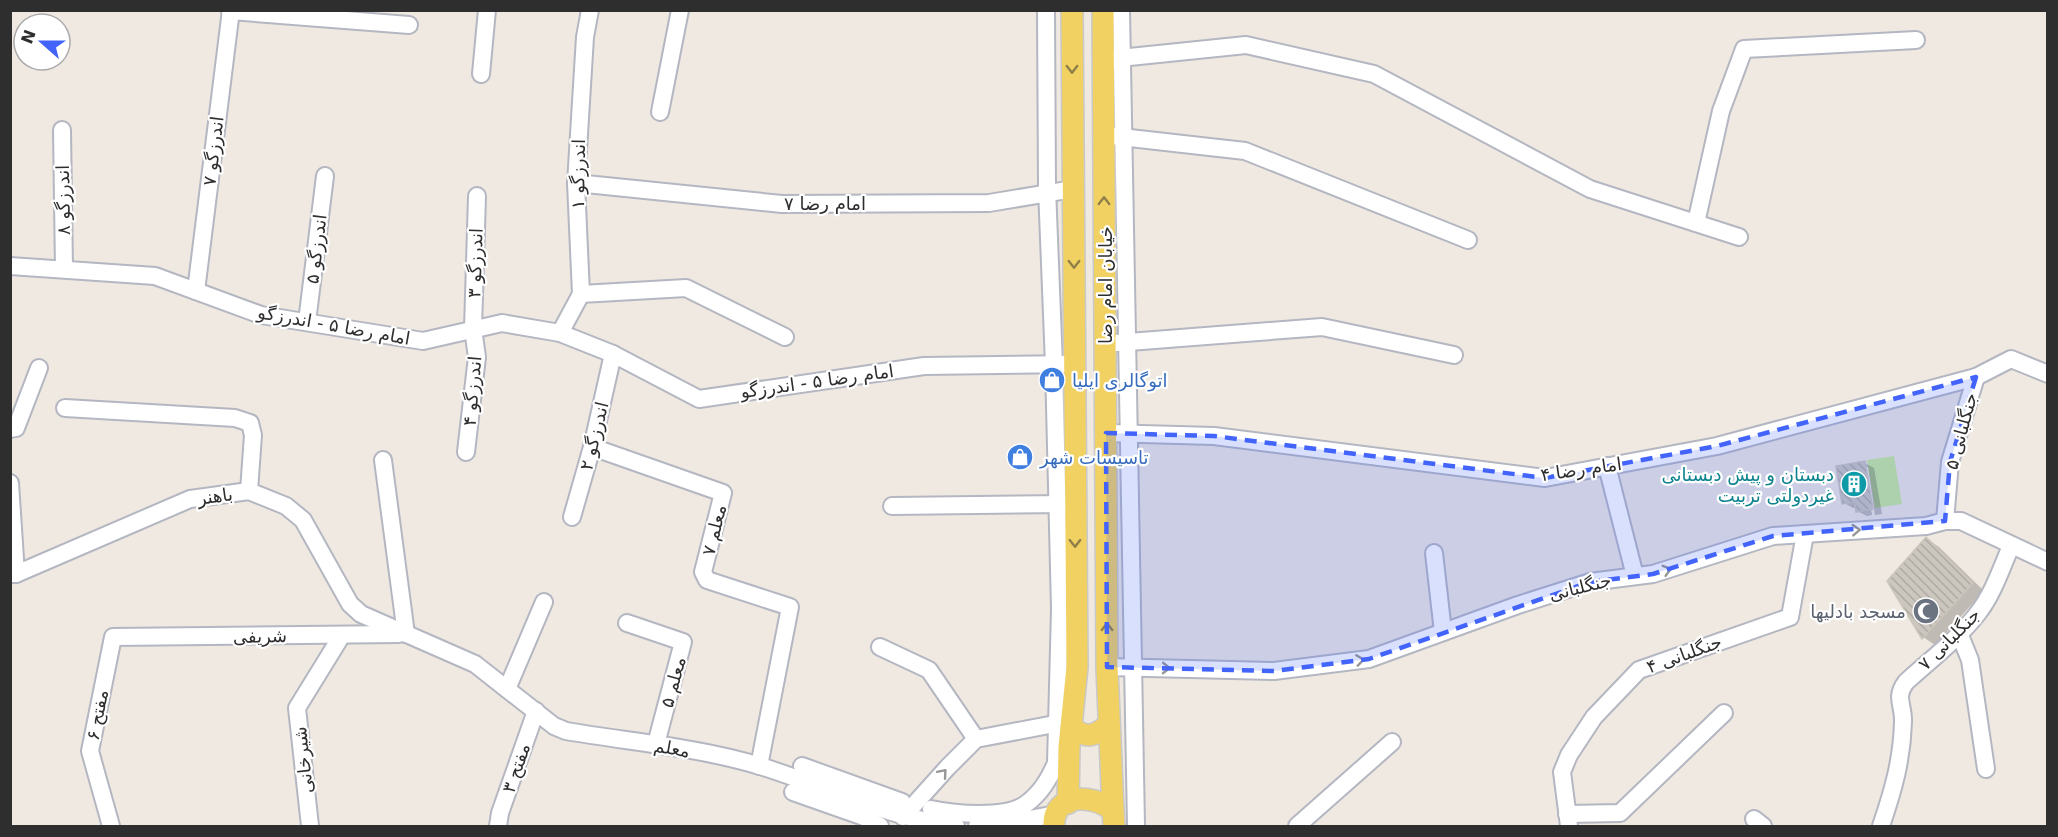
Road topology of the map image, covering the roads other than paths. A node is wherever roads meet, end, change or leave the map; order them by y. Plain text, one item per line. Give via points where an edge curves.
1 (488, 10) edge
2 (590, 10) edge
3 (680, 10) edge
4 (1046, 10) edge
5 (1072, 10) edge
6 (1103, 10) edge
7 (1121, 10) edge
8 (230, 11) edge
9 (410, 25) dead end
10 (1916, 40) dead end
11 (1112, 58) junction
12 (481, 74) dead end
13 (660, 112) dead end
14 (62, 130) dead end
15 (1113, 136) junction
16 (325, 176) dead end
17 (576, 183) junction
18 (1073, 189) junction
19 (1047, 193) junction
20 (477, 196) dead end
21 (1696, 223) junction
22 (1739, 237) dead end
23 (1468, 240) dead end
24 (10, 266) edge
25 (64, 269) junction
26 (196, 291) junction
27 (581, 294) junction
28 (307, 322) junction
29 (473, 329) junction
30 (560, 333) junction
31 (785, 337) dead end
32 (1116, 343) junction
33 (613, 354) junction
34 (1454, 355) dead end
35 (1064, 364) junction
36 (39, 368) dead end
37 (2048, 374) edge
38 (1976, 377) junction
39 (65, 408) dead end
40 (10, 429) edge
41 (1106, 433) junction
42 (1128, 433) junction
43 (592, 447) junction
44 (466, 452) dead end
45 (383, 460) dead end
46 (1607, 466) junction
47 (10, 483) edge
48 (249, 491) junction
49 (1066, 504) junction
50 (892, 506) dead end
51 (572, 517) dead end
52 (1945, 521) junction
53 (1805, 534) junction
54 (2011, 546) junction
55 (1434, 553) dead end
56 (2048, 562) edge
57 (13, 574) edge
58 (1635, 576) junction
59 (544, 602) dead end
60 (627, 623) dead end
61 (1443, 632) junction
62 (1959, 633) junction
63 (406, 634) junction
64 (342, 635) junction
65 (113, 637) joint
66 (880, 647) dead end
67 (1107, 667) junction
68 (1133, 667) junction
69 (507, 689) junction
70 (536, 711) junction
71 (1724, 713) dead end
72 (1066, 724) junction
73 (1109, 724) junction
74 (976, 739) junction
75 (1392, 742) dead end
76 (656, 744) junction
77 (759, 766) junction
78 (802, 766) dead end
79 (1986, 769) dead end
80 (793, 792) dead end
81 (931, 809) dead end
82 (905, 815) edge
83 (1055, 818) edge
84 (1113, 819) edge
85 (1568, 820) edge
86 (111, 826) edge
87 (310, 826) edge
88 (498, 826) edge
89 (880, 826) edge
90 (956, 826) edge
91 (977, 826) edge
92 (1136, 826) edge
93 (1297, 826) edge
94 (1881, 826) edge

1 - 12 street
2 - 17 street, اندرزگو ۱
3 - 13 street
4 - 19 street
5 -> 18 main road, خیابان امام رضا
6 - 11 main road, خیابان امام رضا
7 - 11 street
8 - 9 street
8 - 26 street, اندرزگو ۷
10 - 21 street via 1744,49 1721,111
11 - 15 main road, خیابان امام رضا
11 - 21 street via 1246,45 1374,74 1590,189
14 - 25 street, اندرزگو ۸
15 - 23 street via 1245,151
15 - 32 main road, خیابان امام رضا
16 - 28 street, اندرزگو ۵
17 - 19 street, امام رضا ۷ via 782,204 989,203
17 - 27 street, اندرزگو ۱
18 - 19 street, امام رضا ۷
18 -> 35 main road, خیابان امام رضا
19 - 35 street
20 - 29 street, اندرزگو ۳
21 - 22 street
24 - 25 street, امام رضا ۵ - اندرزگو
25 - 26 street, امام رضا ۵ - اندرزگو via 155,276
26 - 28 street, امام رضا ۵ - اندرزگو via 261,315
27 - 30 street
27 - 31 street via 686,288
28 - 29 street, امام رضا ۵ - اندرزگو via 423,340
29 - 30 street, امام رضا ۵ - اندرزگو via 502,322
29 - 44 street, اندرزگو ۴ via 477,357
30 - 33 street, امام رضا ۵ - اندرزگو
32 - 34 street via 1322,327
32 - 41 main road, خیابان امام رضا
32 - 42 street
33 - 35 street, امام رضا ۵ - اندرزگو via 699,399 924,366
33 - 43 street, اندرزگو ۲
35 - 49 main road, خیابان امام رضا
36 - 40 street via 16,428
37 - 38 street, امام رضا ۴ via 2011,359
38 - 46 street, امام رضا ۴ via 1717,446
38 - 52 street, جنگلبانی ۵ via 1950,462
39 - 48 street via 234,418 250,423 253,435
41 - 42 street, امام رضا ۴
67 -> 41 main road, خیابان امام رضا
42 - 46 street, امام رضا ۴ via 1214,436 1545,478
42 - 68 street
43 - 51 street, اندرزگو ۲
43 - 77 street, معلم ۷ via 723,493 703,572 707,580 790,607
45 - 63 street
46 - 58 street
47 - 57 street
48 - 57 street, باهنر via 190,499
48 - 63 street, باهنر via 286,506 303,520 350,604 361,614
49 - 50 street
49 - 72 main road, خیابان امام رضا via 1077,667
53 -> 52 street, جنگلبانی via 1926,526
52 - 54 street, جنگلبانی via 1961,521
58 -> 53 street, جنگلبانی via 1653,574 1773,536
53 - 85 street, جنگلبانی ۴ via 1790,617 1639,670 1594,717 1562,772
54 - 56 street, جنگلبانی
54 - 62 street, جنگلبانی ۷ via 1978,613
55 - 61 street
58 - 61 street, جنگلبانی via 1590,582
59 - 69 street
60 - 76 street, معلم ۵ via 683,642
68 -> 61 street, جنگلبانی via 1274,671 1369,659
62 - 79 street via 1970,660
62 - 94 street, جنگلبانی ۷ via 1901,689 1904,720 1897,780
63 - 64 street, شریفی
63 - 69 street, معلم via 475,664
64 - 65 street, شریفی
64 - 87 street, شیرخانی via 297,708
65 - 86 street, مفتح ۶ via 90,751
66 - 74 street via 929,670
67 - 68 street, جنگلبانی
67 - 73 main road, خیابان امام رضا
68 - 92 street
69 - 70 street, معلم
70 - 76 street, معلم via 566,731
70 - 88 street, مفتح ۳
71 - 85 street via 1620,813
72 - 73 main road via 1080,734 1090,735
72 - 74 street
72 - 81 street via 1047,783 1026,804 1007,811 971,814
72 - 83 main road, خیابان امام رضا
73 - 84 main road, خیابان امام رضا
82 -> 74 street
75 - 93 street
76 - 77 street, معلم
77 - 82 street, معلم
78 - 82 street
80 - 89 street
82 - 90 street, معلم
83 - 84 main road via 1074,799 1088,798 1102,802
83 - 91 street

